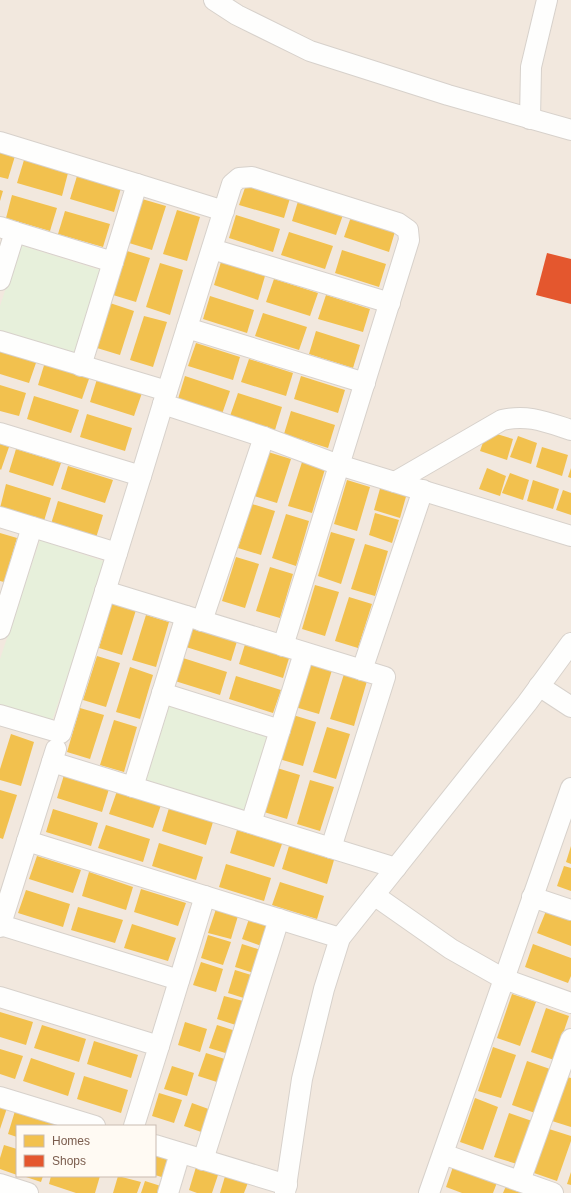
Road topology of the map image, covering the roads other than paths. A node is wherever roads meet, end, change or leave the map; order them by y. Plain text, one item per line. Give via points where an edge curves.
1 (214, 0) edge
2 (547, 0) edge
3 (530, 119) junction
4 (571, 130) edge
5 (0, 142) edge
6 (137, 184) junction
7 (224, 211) junction
8 (8, 229) edge
9 (212, 249) junction
10 (113, 262) junction
11 (0, 280) edge
12 (390, 303) junction
13 (187, 328) junction
14 (0, 341) edge
15 (81, 366) junction
16 (365, 383) junction
17 (165, 397) junction
18 (571, 430) edge
19 (0, 433) edge
20 (264, 437) junction
21 (339, 465) junction
22 (141, 476) junction
23 (395, 482) junction
24 (423, 490) junction
25 (0, 517) edge
26 (32, 527) junction
27 (571, 536) edge
28 (117, 553) junction
29 (105, 591) junction
30 (194, 618) junction
31 (0, 629) edge
32 (571, 642) edge
33 (283, 646) junction
34 (304, 652) junction
35 (362, 670) junction
36 (539, 686) junction
37 (162, 693) junction
38 (571, 707) edge
39 (0, 715) edge
40 (280, 730) junction
41 (61, 733) junction
42 (52, 762) junction
43 (133, 787) junction
44 (571, 788) edge
45 (251, 823) junction
46 (27, 841) junction
47 (331, 848) junction
48 (396, 868) junction
49 (374, 895) junction
50 (205, 896) junction
51 (532, 897) junction
52 (571, 910) edge
53 (2, 917) edge
54 (279, 919) junction
55 (340, 938) junction
56 (504, 979) junction
57 (179, 980) junction
58 (0, 997) edge
59 (571, 1003) edge
60 (571, 1039) edge
61 (159, 1046) junction
62 (0, 1097) edge
63 (92, 1125) edge
64 (134, 1125) edge
65 (156, 1145) edge
66 (180, 1152) junction
67 (443, 1154) junction
68 (204, 1160) junction
69 (520, 1181) junction
70 (4, 1188) edge
71 (286, 1189) edge
72 (28, 1193) edge
73 (168, 1193) edge
74 (429, 1193) edge
75 (553, 1193) edge

1 - 3 street via 237,15 310,51
2 - 3 street via 531,67
3 - 4 street
5 - 6 street
6 - 7 street
6 - 10 street
7 - 9 street
7 - 12 street via 232,184 239,178 252,177 398,222 408,230 409,240
8 - 10 street
8 - 11 street
9 - 12 street
9 - 13 street
10 - 15 street
12 - 16 street
13 - 16 street
13 - 17 street
14 - 15 street
15 - 17 street
16 - 21 street
17 - 20 street
17 - 22 street
18 - 23 street via 534,418 515,417 502,420
19 - 22 street
20 - 21 street
20 - 30 street
21 - 23 street
21 - 33 street
22 - 28 street
23 - 24 street
24 - 27 street
24 - 35 street
25 - 26 street
26 - 28 street
26 - 31 street
28 - 29 street
29 - 30 street
29 - 41 street
30 - 33 street
30 - 37 street
32 - 36 street
33 - 34 street
34 - 35 street
34 - 40 street
35 - 47 street via 385,677
36 - 38 street
36 - 48 street
37 - 40 street
37 - 43 street
39 - 41 street
40 - 45 street
41 - 42 street
42 - 43 street
42 - 46 street
43 - 45 street
44 - 51 street
45 - 47 street
46 - 50 street
46 - 53 street
47 - 48 street
48 - 49 street
49 - 55 street
49 - 56 street via 450,948
50 - 54 street
50 - 57 street
51 - 52 street
51 - 56 street
53 - 57 street
54 - 55 street
54 - 68 street
55 - 71 street via 324,989 302,1080
56 - 59 street
56 - 67 street
57 - 61 street
58 - 61 street
60 - 69 street
61 - 64 street
62 - 63 street
65 - 66 street
66 - 68 street
66 - 73 street
67 - 69 street
67 - 74 street
68 - 71 street
69 - 75 street
70 - 72 street

